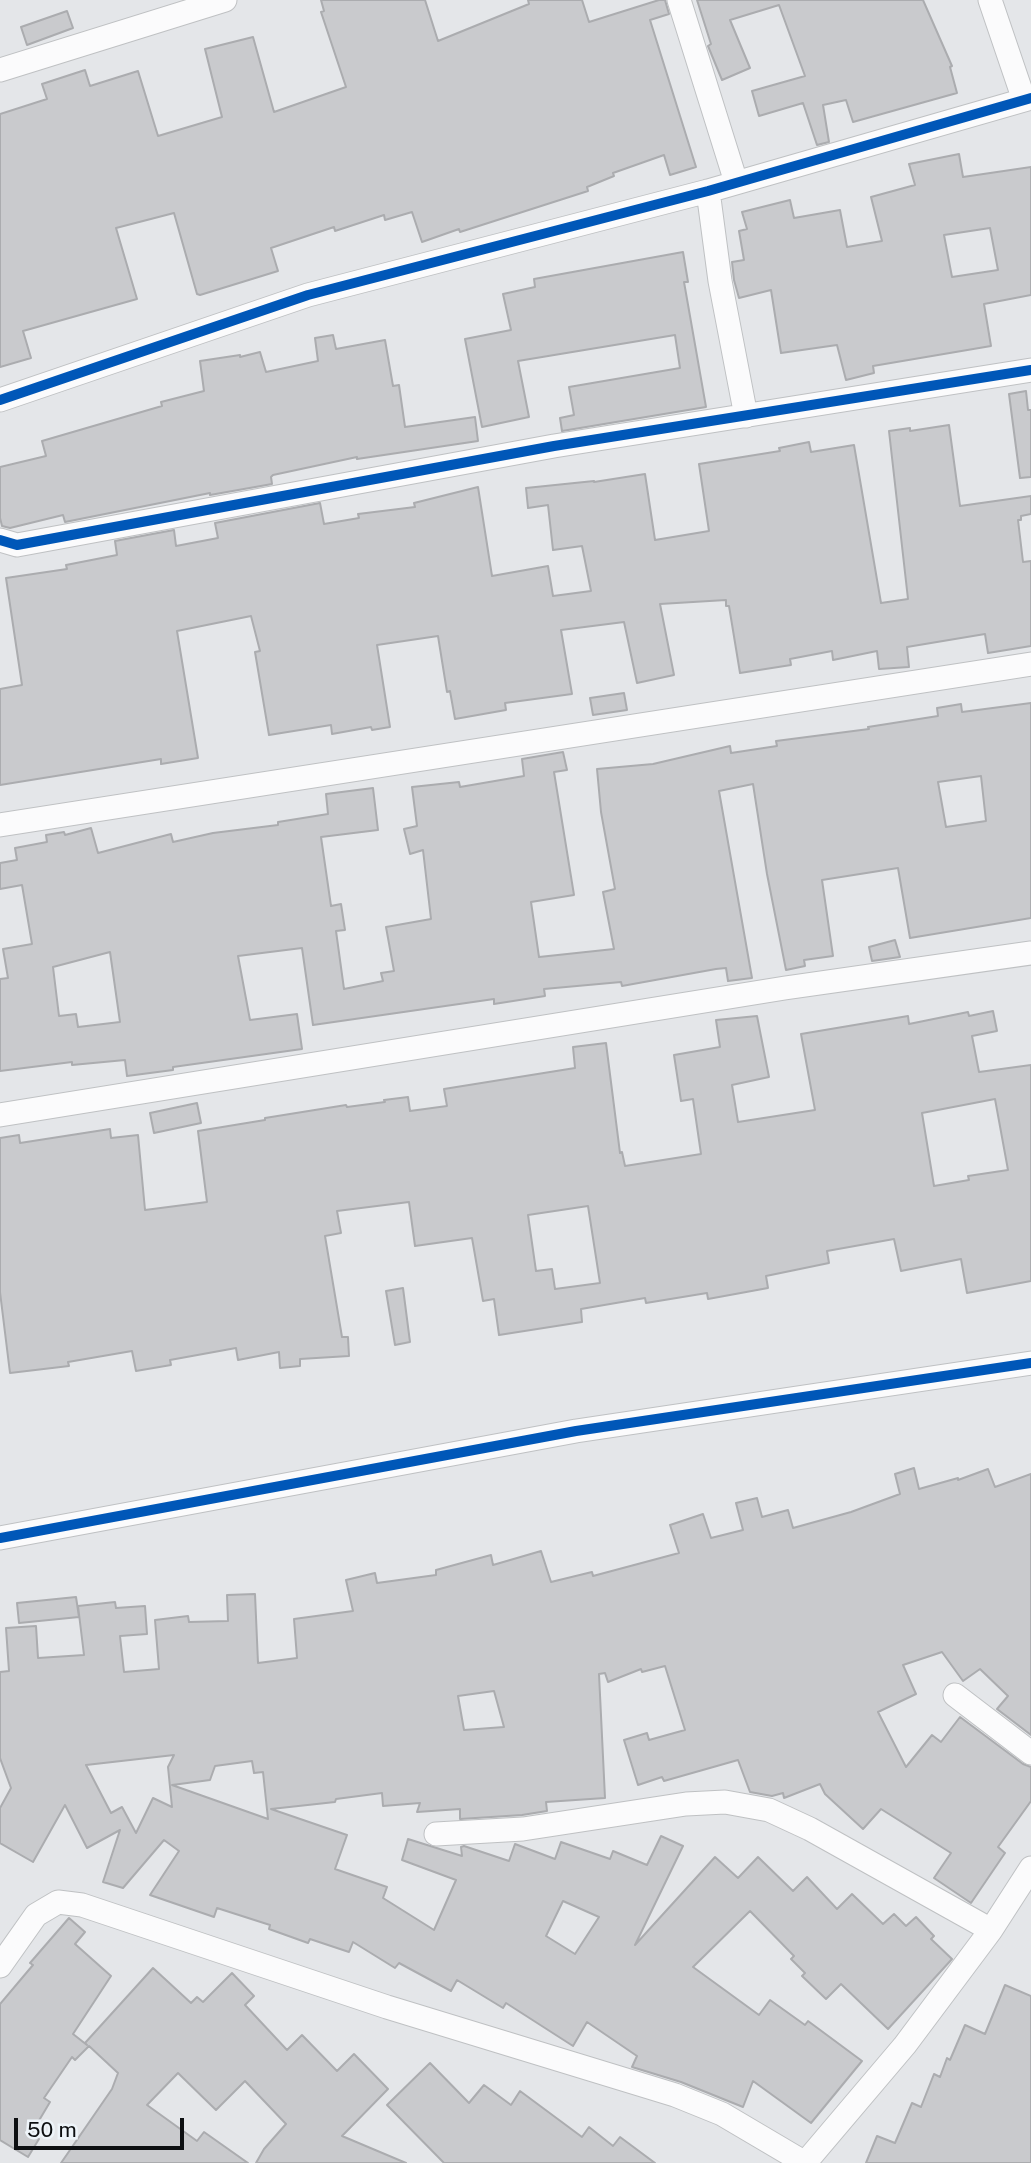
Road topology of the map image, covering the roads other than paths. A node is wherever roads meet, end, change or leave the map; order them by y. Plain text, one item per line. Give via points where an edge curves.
1 (225, 0) edge
2 (680, 0) edge
3 (990, 0) edge
4 (0, 70) edge
5 (1027, 99) edge
6 (736, 183) junction
7 (708, 191) junction
8 (1031, 370) edge
9 (0, 400) edge
10 (746, 416) junction
11 (0, 540) edge
12 (1031, 664) edge
13 (0, 825) edge
14 (1031, 953) edge
15 (0, 1115) edge
16 (1031, 1363) edge
17 (0, 1538) edge
18 (955, 1695) dead end
19 (1031, 1753) edge
20 (436, 1834) dead end
21 (1031, 1868) edge
22 (990, 1930) junction
23 (0, 1966) edge
24 (805, 2163) edge

1 - 4 street
2 - 6 street
3 - 5 street
5 - 6 street
6 - 7 street
7 - 9 street via 308,295
7 - 10 street
8 - 10 street
10 - 11 street via 554,446 17,545
12 - 13 street
14 - 15 street via 785,988
16 - 17 street via 576,1431
18 - 19 street
20 - 22 street via 523,1829 725,1802 769,1810 810,1829
21 - 22 street
22 - 24 street via 905,2045
23 - 24 street via 36,1915 58,1902 82,1905 387,2007 675,2095 722,2114

